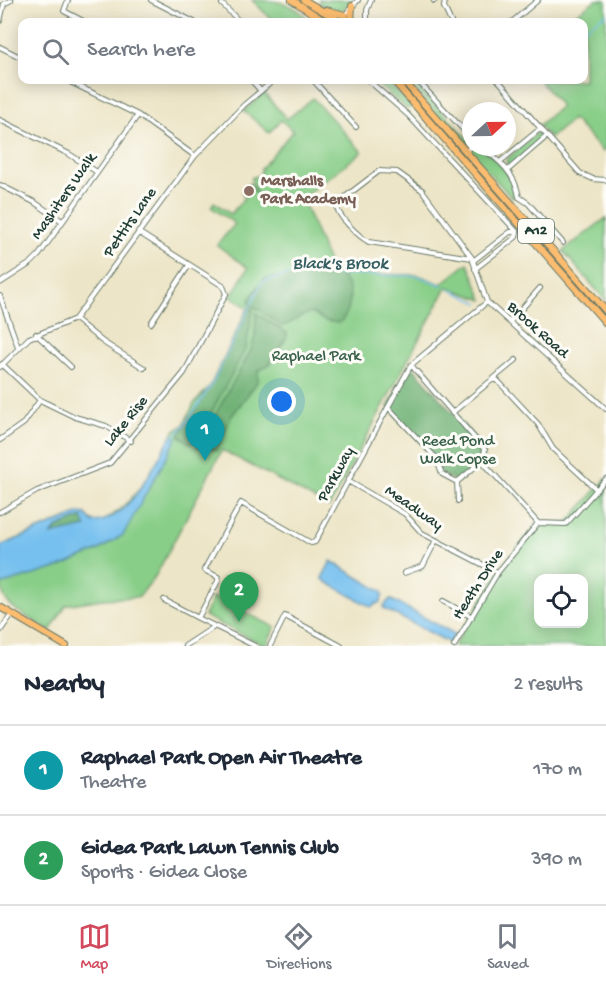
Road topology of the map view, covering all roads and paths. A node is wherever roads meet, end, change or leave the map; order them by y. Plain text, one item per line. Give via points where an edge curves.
1 (11, 0) edge
2 (68, 0) edge
3 (151, 0) edge
4 (292, 0) edge
5 (304, 0) edge
6 (358, 0) edge
7 (371, 0) edge
8 (445, 0) edge
9 (538, 0) edge
10 (2, 3) edge
11 (222, 4) dead end
12 (352, 6) junction
13 (320, 9) junction
14 (311, 12) junction
15 (345, 15) junction
16 (77, 18) edge
17 (186, 18) edge
18 (236, 18) edge
19 (315, 18) edge
20 (320, 18) edge
21 (334, 18) edge
22 (343, 18) edge
23 (351, 18) edge
24 (367, 18) edge
25 (449, 18) edge
26 (517, 18) edge
27 (0, 21) edge
28 (0, 47) edge
29 (18, 56) edge
30 (74, 84) edge
31 (255, 84) edge
32 (268, 84) edge
33 (317, 84) edge
34 (373, 84) edge
35 (397, 84) edge
36 (407, 84) edge
37 (421, 84) edge
38 (502, 84) edge
39 (260, 90) junction
40 (417, 106) junction
41 (408, 114) junction
42 (138, 115) junction
43 (0, 120) edge
44 (356, 127) dead end
45 (462, 128) edge
46 (541, 128) junction
47 (548, 136) junction
48 (462, 142) edge
49 (195, 156) junction
50 (474, 156) edge
51 (494, 156) edge
52 (501, 161) junction
53 (508, 170) junction
54 (97, 172) junction
55 (606, 180) edge
56 (0, 185) edge
57 (519, 198) junction
58 (513, 205) junction
59 (62, 221) junction
60 (519, 229) junction
61 (138, 232) junction
62 (563, 243) dead end
63 (472, 260) junction
64 (189, 265) junction
65 (475, 269) junction
66 (0, 283) edge
67 (540, 288) dead end
68 (0, 296) edge
69 (487, 302) junction
70 (606, 310) edge
71 (75, 319) junction
72 (510, 322) junction
73 (606, 323) edge
74 (151, 324) dead end
75 (36, 334) junction
76 (18, 347) junction
77 (516, 360) dead end
78 (411, 364) junction
79 (1, 365) edge
80 (71, 367) dead end
81 (144, 368) dead end
82 (494, 380) junction
83 (40, 399) junction
84 (388, 407) junction
85 (606, 409) edge
86 (452, 413) junction
87 (0, 440) edge
88 (131, 441) junction
89 (482, 461) junction
90 (606, 479) edge
91 (348, 482) junction
92 (457, 482) junction
93 (596, 489) junction
94 (458, 501) dead end
95 (0, 512) edge
96 (538, 523) junction
97 (436, 540) junction
98 (498, 572) junction
99 (404, 573) dead end
100 (164, 600) dead end
101 (443, 601) dead end
102 (0, 607) edge
103 (12, 614) junction
104 (472, 617) junction
105 (198, 618) junction
106 (214, 626) junction
107 (0, 631) edge
108 (66, 646) edge
109 (184, 646) edge
110 (255, 646) edge
111 (270, 646) edge
112 (341, 646) edge
113 (454, 646) edge

1 - 10 street
2 - 16 street via 64,11
3 - 17 street
4 - 14 main road
5 - 13 main road
6 - 12 street
7 - 24 street
8 - 25 street
9 - 26 street
10 - 27 street
11 - 18 street
12 - 15 street
12 - 23 main road
13 - 15 main road
13 - 21 main road
14 - 19 main road
14 - 20 main road
15 - 22 street
28 - 29 street
30 - 42 street
31 - 39 street
32 - 39 street, Pettits Lane
33 - 44 street
34 - 41 street
35 - 40 main road, A12
36 - 48 main road, A12
37 - 45 street
38 - 46 street
39 - 49 street, Pettits Lane
40 - 41 street
40 - 60 main road, A12
41 - 60 street
42 - 49 street
42 - 54 street, Mashiters Walk
43 - 54 street
46 - 47 street
46 - 52 street
47 - 53 street
47 - 55 street via 582,175
49 - 61 street, Pettits Lane
50 - 58 main road, A12
51 - 52 street
52 - 53 street
53 - 57 street
54 - 59 street, Mashiters Walk
56 - 59 street
57 - 58 street
57 - 62 street via 528,202
58 - 70 main road, A12
59 - 66 street, Mashiters Walk via 31,263
60 - 63 street
60 - 65 street via 516,237
60 - 73 main road, A12
61 - 64 street
61 - 71 street, Pettits Lane
63 - 63 street via 434,204 416,184 397,172 384,170 374,174 335,206 369,242
63 - 65 street, Brook Road
64 - 74 street
64 - 88 street, Lake Rise via 223,286 226,294 184,373
65 - 69 street, Brook Road
67 - 72 street
68 - 76 street
69 - 72 street, Brook Road
69 - 78 street, Parkway
71 - 75 street
71 - 81 street
72 - 85 street, Brook Road
75 - 76 street
75 - 80 street
76 - 79 street
77 - 82 street
78 - 84 street, Parkway
78 - 86 street
79 - 83 street
82 - 86 street
82 - 93 street via 538,424 553,449
83 - 87 street via 24,423
83 - 88 street via 75,417 106,426
84 - 91 street, Parkway
84 - 92 street via 436,458 442,474
86 - 89 street via 485,450
88 - 95 street, Lake Rise via 110,462 37,491
89 - 92 street
89 - 96 street
90 - 93 street
91 - 97 street, Meadway via 405,514 422,533
91 - 105 street, Parkway via 314,543 241,503 204,570 218,577 218,581
92 - 94 street
93 - 96 street via 566,524
96 - 98 street, Heath Drive
97 - 98 street, Meadway
97 - 99 street via 423,566
98 - 104 street, Heath Drive
100 - 105 street
101 - 104 street
102 - 103 main road
103 - 107 street
103 - 108 main road
104 - 113 street, Heath Drive
105 - 106 street
106 - 109 street
106 - 110 street
111 - 112 street via 285,616

